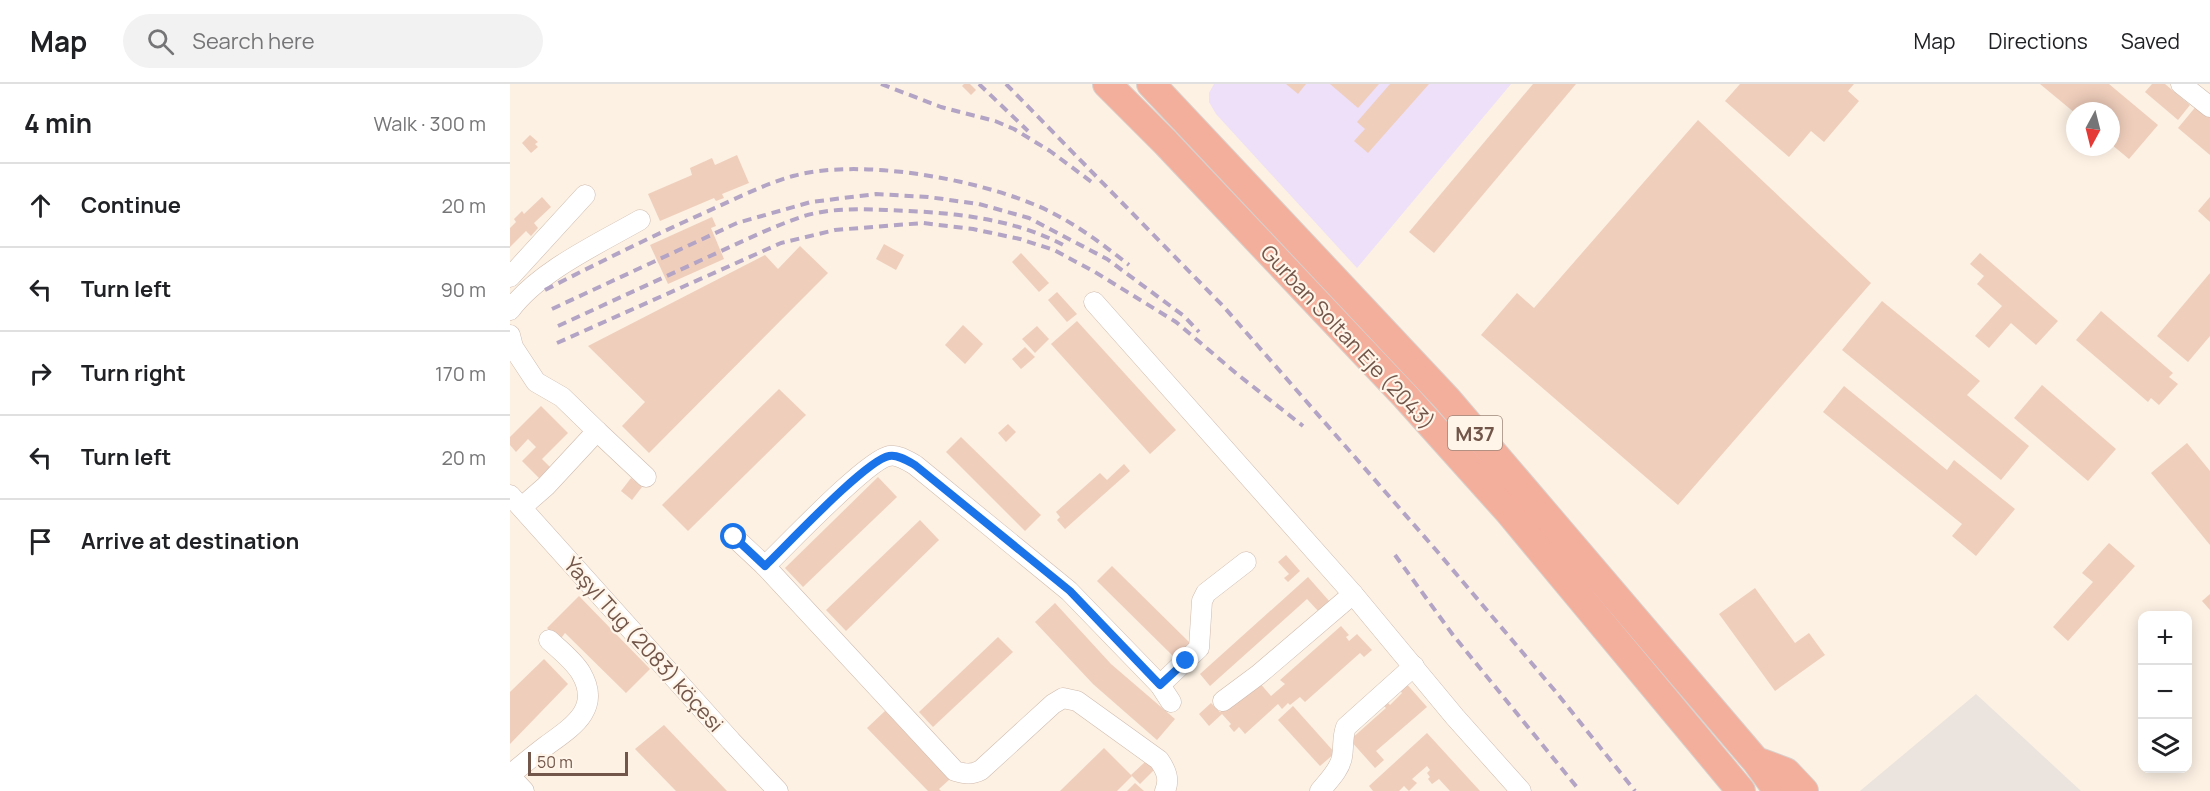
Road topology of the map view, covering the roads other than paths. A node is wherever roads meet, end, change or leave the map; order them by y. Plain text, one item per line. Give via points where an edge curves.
1 (1107, 84) edge
2 (2181, 84) edge
3 (1162, 87) edge
4 (2207, 98) edge
5 (585, 195) dead end
6 (640, 220) dead end
7 (510, 277) edge
8 (1094, 302) dead end
9 (510, 310) edge
10 (510, 335) edge
11 (597, 431) junction
12 (646, 477) dead end
13 (516, 501) edge
14 (734, 537) dead end
15 (1246, 562) dead end
16 (765, 566) junction
17 (1353, 594) junction
18 (549, 640) dead end
19 (1414, 666) junction
20 (1160, 685) junction
21 (1222, 700) dead end
22 (1171, 702) dead end
23 (1756, 761) junction
24 (510, 776) edge
25 (1734, 785) edge
26 (1775, 788) edge
27 (524, 791) edge
28 (778, 791) edge
29 (1165, 791) edge
30 (1320, 791) edge
31 (1521, 791) edge
32 (1804, 791) edge

1 - 25 highway, Gurban Soltan Eje (2043) / M37 via 1405,396 1509,512
2 - 4 street
3 - 23 highway, Gurban Soltan Eje (2043) / M37 via 1447,399
5 - 7 street
6 - 9 street via 563,264
8 - 17 street
10 - 11 street via 513,347 536,382 562,397
11 - 12 street
11 - 13 street via 546,486
13 - 28 street, Ýaşyl Tug (2083) köçesi
14 - 16 street
15 - 20 street via 1206,593 1199,648
16 - 20 street via 862,472 888,456 895,456 915,465 1070,591
16 - 29 street via 955,771 964,774 981,770 1063,698 1077,701 1159,760 1168,778
17 - 19 street
17 - 21 street via 1258,675
18 - 24 street via 580,672 589,697 587,708 582,718
19 - 30 street via 1346,727 1339,768
19 - 31 street
20 - 22 street
23 - 26 highway, Gurban Soltan Eje (2043) / M37
23 - 32 highway via 1786,772
24 - 27 street

